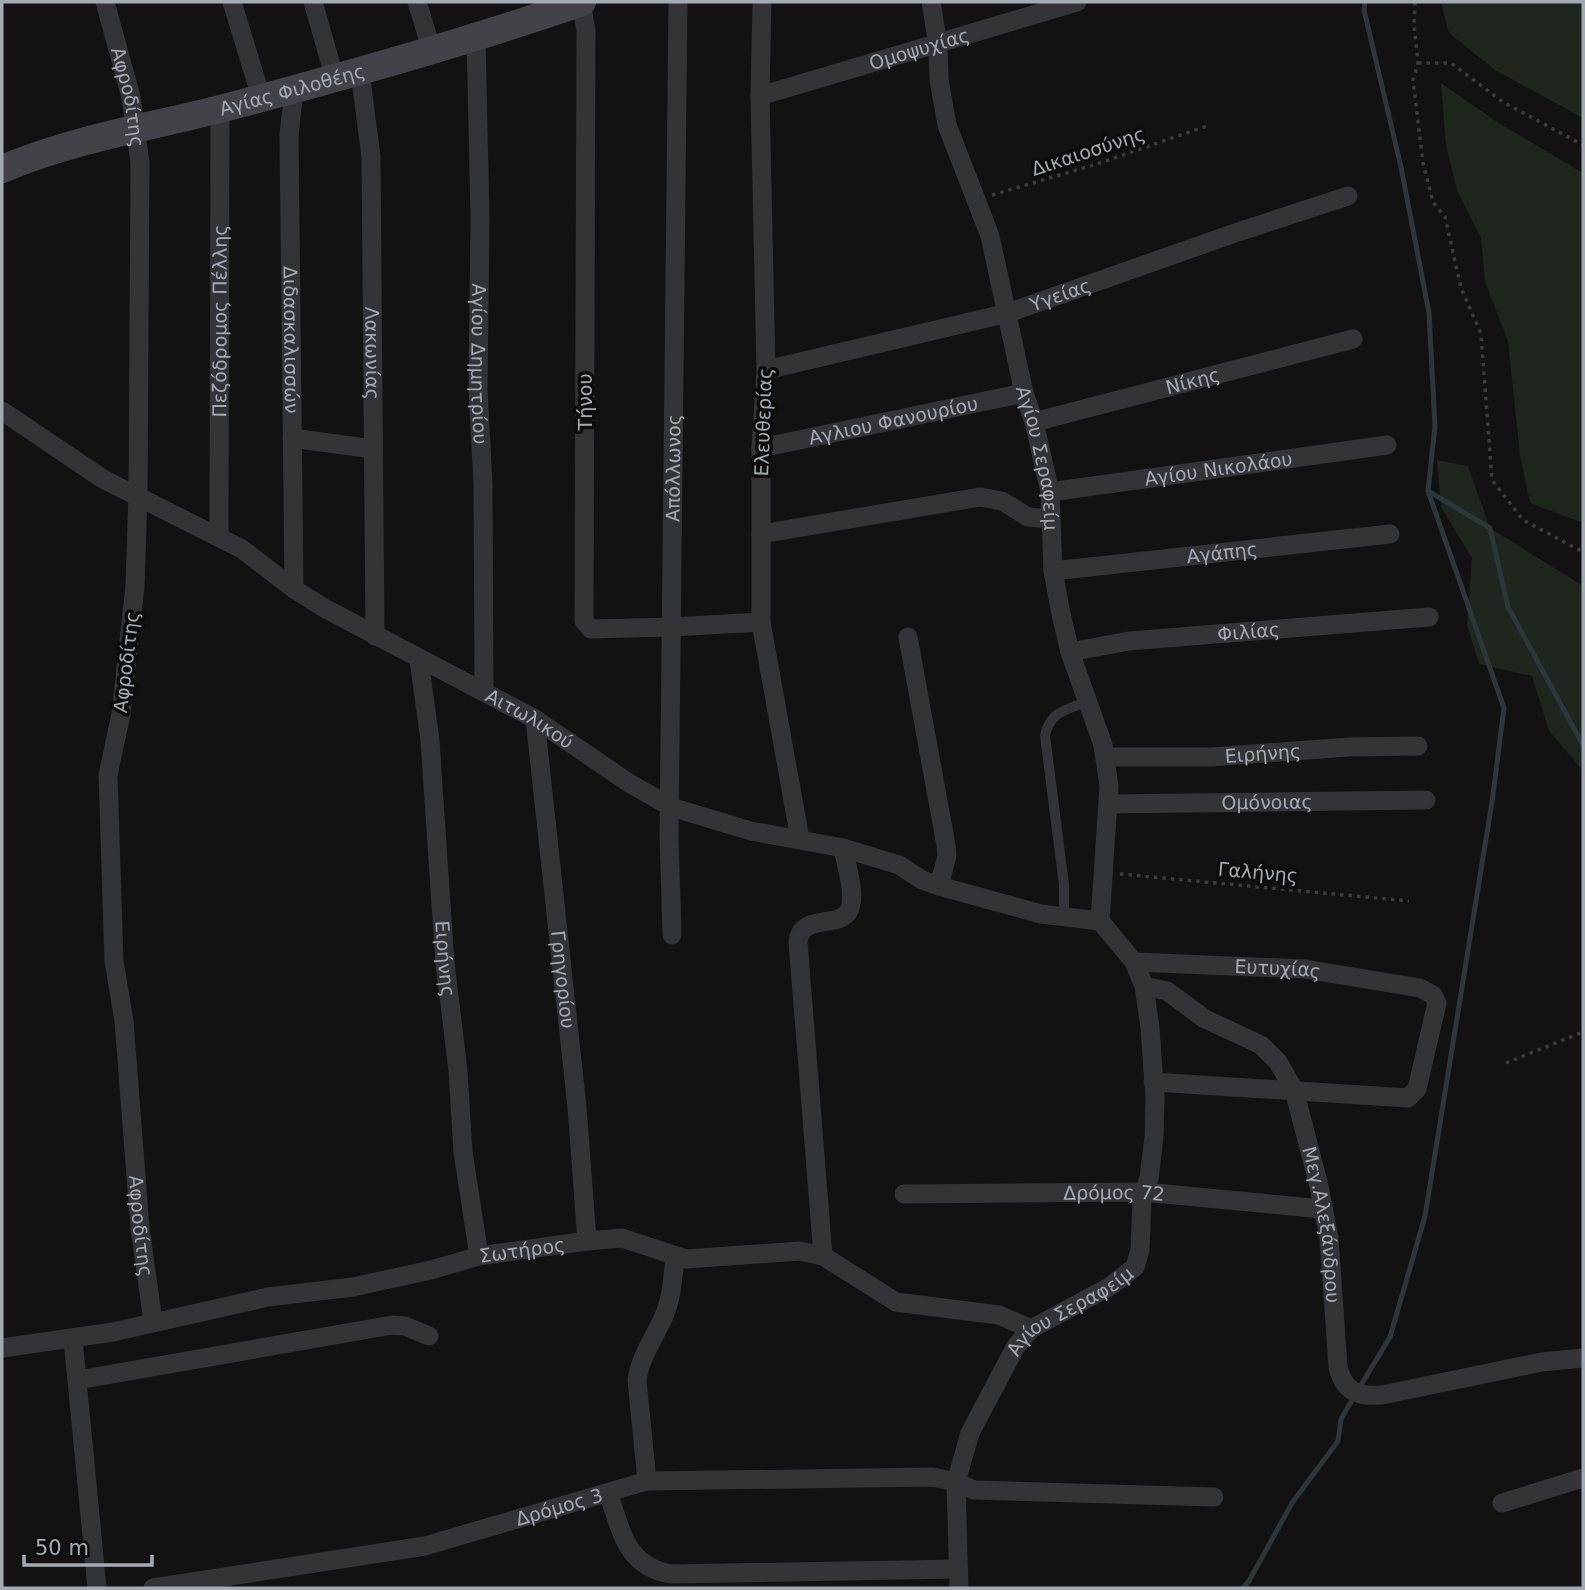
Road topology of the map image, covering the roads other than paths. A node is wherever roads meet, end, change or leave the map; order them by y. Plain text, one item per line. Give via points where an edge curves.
1 (105, 2) edge
2 (232, 2) edge
3 (313, 2) edge
4 (416, 2) edge
5 (582, 2) edge
6 (678, 2) edge
7 (764, 2) edge
8 (931, 2) edge
9 (1077, 2) edge
10 (529, 10) edge
11 (476, 37) junction
12 (938, 45) junction
13 (432, 51) junction
14 (347, 76) junction
15 (294, 90) junction
16 (760, 96) junction
17 (261, 97) junction
18 (220, 108) junction
19 (137, 130) junction
20 (2, 169) edge
21 (1348, 196) dead end
22 (1008, 313) junction
23 (1353, 339) dead end
24 (766, 370) junction
25 (1024, 393) junction
26 (2, 411) edge
27 (1034, 422) junction
28 (292, 438) junction
29 (1387, 445) dead end
30 (761, 448) junction
31 (373, 449) junction
32 (1050, 492) junction
33 (138, 495) junction
34 (1051, 519) junction
35 (761, 534) junction
36 (1390, 534) dead end
37 (219, 535) junction
38 (1053, 570) junction
39 (294, 589) junction
40 (1429, 617) dead end
41 (761, 622) junction
42 (672, 627) junction
43 (374, 636) junction
44 (908, 637) dead end
45 (1070, 652) junction
46 (419, 659) junction
47 (484, 690) junction
48 (1088, 701) junction
49 (535, 719) junction
50 (1419, 746) dead end
51 (1105, 757) junction
52 (1426, 800) dead end
53 (1108, 804) junction
54 (671, 807) junction
55 (800, 839) junction
56 (843, 848) junction
57 (939, 886) junction
58 (1065, 918) junction
59 (1100, 921) junction
60 (672, 935) dead end
61 (1134, 962) junction
62 (1144, 986) junction
63 (1153, 1082) junction
64 (1294, 1090) junction
65 (1144, 1192) junction
66 (904, 1194) dead end
67 (1323, 1209) junction
68 (587, 1241) junction
69 (479, 1256) junction
70 (675, 1256) junction
71 (823, 1256) junction
72 (153, 1322) junction
73 (1031, 1329) junction
74 (429, 1336) dead end
75 (73, 1339) junction
76 (2, 1348) edge
77 (1583, 1358) edge
78 (78, 1380) junction
79 (1583, 1478) edge
80 (647, 1481) junction
81 (962, 1485) junction
82 (608, 1493) junction
83 (1214, 1497) dead end
84 (1502, 1503) dead end
85 (958, 1578) edge
86 (97, 1588) edge
87 (153, 1588) edge

1 - 19 street, Αφροδίτης
2 - 17 street
3 - 14 street, Λακωνίας
4 - 13 street
5 - 10 street, Αγίας Φιλοθέης
5 - 42 street, Τήνου via 586,32 584,621 591,629
6 - 42 street, Απόλλωνος
7 - 16 street, Ελευθερίας
8 - 12 street, Αγίου Σεραφείμ
9 - 12 street, Ομοψυχίας
10 - 11 street, Αγίας Φιλοθέης
11 - 13 street, Αγίας Φιλοθέης
11 - 47 street, Αγίου Δημητρίου
12 - 16 street, Ομοψυχίας
12 - 22 street, Αγίου Σεραφείμ via 947,125 990,236
13 - 14 street, Αγίας Φιλοθέης
14 - 15 street, Αγίας Φιλοθέης
14 - 31 street, Λακωνίας via 371,157
15 - 17 street, Αγίας Φιλοθέης
15 - 28 street, Διδασκαλισσών via 289,135
16 - 24 street, Ελευθερίας
17 - 18 street, Αγίας Φιλοθέης
18 - 19 street, Αγίας Φιλοθέης
18 - 37 street, Πεζόδρομος Πέλλης
19 - 20 street, Αγίας Φιλοθέης via 71,144
19 - 33 street, Αφροδίτης
21 - 22 street, Υγείας
22 - 24 street, Υγείας
22 - 25 street, Αγίου Σεραφείμ
23 - 27 street, Νίκης
24 - 30 street, Ελευθερίας
25 - 27 street, Αγίου Σεραφείμ
25 - 30 street, Αγλιου Φανουρίου
26 - 33 street, Αιτωλικού via 103,479
27 - 32 street, Αγίου Σεραφείμ
28 - 31 street
28 - 39 street, Διδασκαλισσών
29 - 32 street, Αγίου Νικολάου
30 - 35 street, Ελευθερίας
31 - 43 street, Λακωνίας
32 - 34 street, Αγίου Σεραφείμ
33 - 37 street, Αιτωλικού
33 - 72 street, Αφροδίτης via 135,586 121,714 108,775 114,961 124,1021 139,1228
34 - 35 street via 1028,516 1002,501 980,497
34 - 38 street, Αγίου Σεραφείμ
35 - 41 street, Ελευθερίας
36 - 38 street, Αγάπης
37 - 39 street, Αιτωλικού
38 - 45 street, Αγίου Σεραφείμ
39 - 43 street, Αιτωλικού
40 - 45 street, Φιλίας via 1129,641
41 - 42 street, Τήνου
41 - 55 street, Ελευθερίας
42 - 54 street, Απόλλωνος
43 - 46 street, Αιτωλικού
44 - 57 street via 946,845
45 - 48 street, Αγίου Σεραφείμ
46 - 47 street, Αιτωλικού
46 - 69 street, Ειρήνης via 430,741 463,1152
47 - 49 street, Αιτωλικού
48 - 51 street, Αγίου Σεραφείμ
48 - 58 lane via 1055,715 1045,735 1065,885
49 - 54 street, Αιτωλικού
49 - 68 street, Γρηγορίου
50 - 51 street, Ειρήνης via 1211,757
51 - 53 street, Αγίου Σεραφείμ
52 - 53 street, Ομόνοιας
53 - 59 street, Αγίου Σεραφείμ
54 - 55 street, Αιτωλικού via 751,831
54 - 60 street, Απόλλωνος
55 - 56 street, Αιτωλικού
56 - 57 street, Αιτωλικού via 899,865
56 - 71 street via 850,910 837,919 808,925 798,942
57 - 58 street, Αιτωλικού
58 - 59 street, Αιτωλικού
59 - 61 street
61 - 62 street
61 - 64 street, Ευτυχίας via 1305,969 1420,988 1433,995 1437,1007 1412,1096
62 - 63 street, Αγίου Σεραφείμ
62 - 64 street, Μεγ.Αλεξάνδρου via 1167,992 1205,1018 1261,1045 1278,1062
63 - 64 street
63 - 65 street, Αγίου Σεραφείμ via 1154,1137
64 - 67 street, Μεγ.Αλεξάνδρου
65 - 66 street, Δρόμος 72
65 - 67 street, Δρόμος 72
65 - 73 street, Αγίου Σεραφείμ via 1135,1267 1109,1287
67 - 77 street, Μεγ.Αλεξάνδρου via 1338,1367 1344,1383 1357,1393 1382,1395
68 - 69 street, Σωτήρος
68 - 70 street, Σωτήρος via 622,1238
69 - 72 street, Σωτήρος via 353,1287 268,1297
70 - 71 street, Σωτήρος via 800,1251
70 - 80 street via 670,1299 637,1380
71 - 73 street, Σωτήρος via 895,1302 999,1315
72 - 75 street, Σωτήρος
73 - 81 street, Αγίου Σεραφείμ via 1016,1346 970,1433
74 - 78 street via 405,1325 392,1325
75 - 76 street, Σωτήρος
75 - 78 street
78 - 86 street
79 - 84 street
80 - 81 street, Δρόμος 3 via 933,1477
80 - 82 street, Δρόμος 3
81 - 83 street, Δρόμος 3
81 - 85 street, Αγίου Σεραφείμ
82 - 85 street via 632,1553 656,1571
82 - 87 street, Δρόμος 3 via 425,1546

